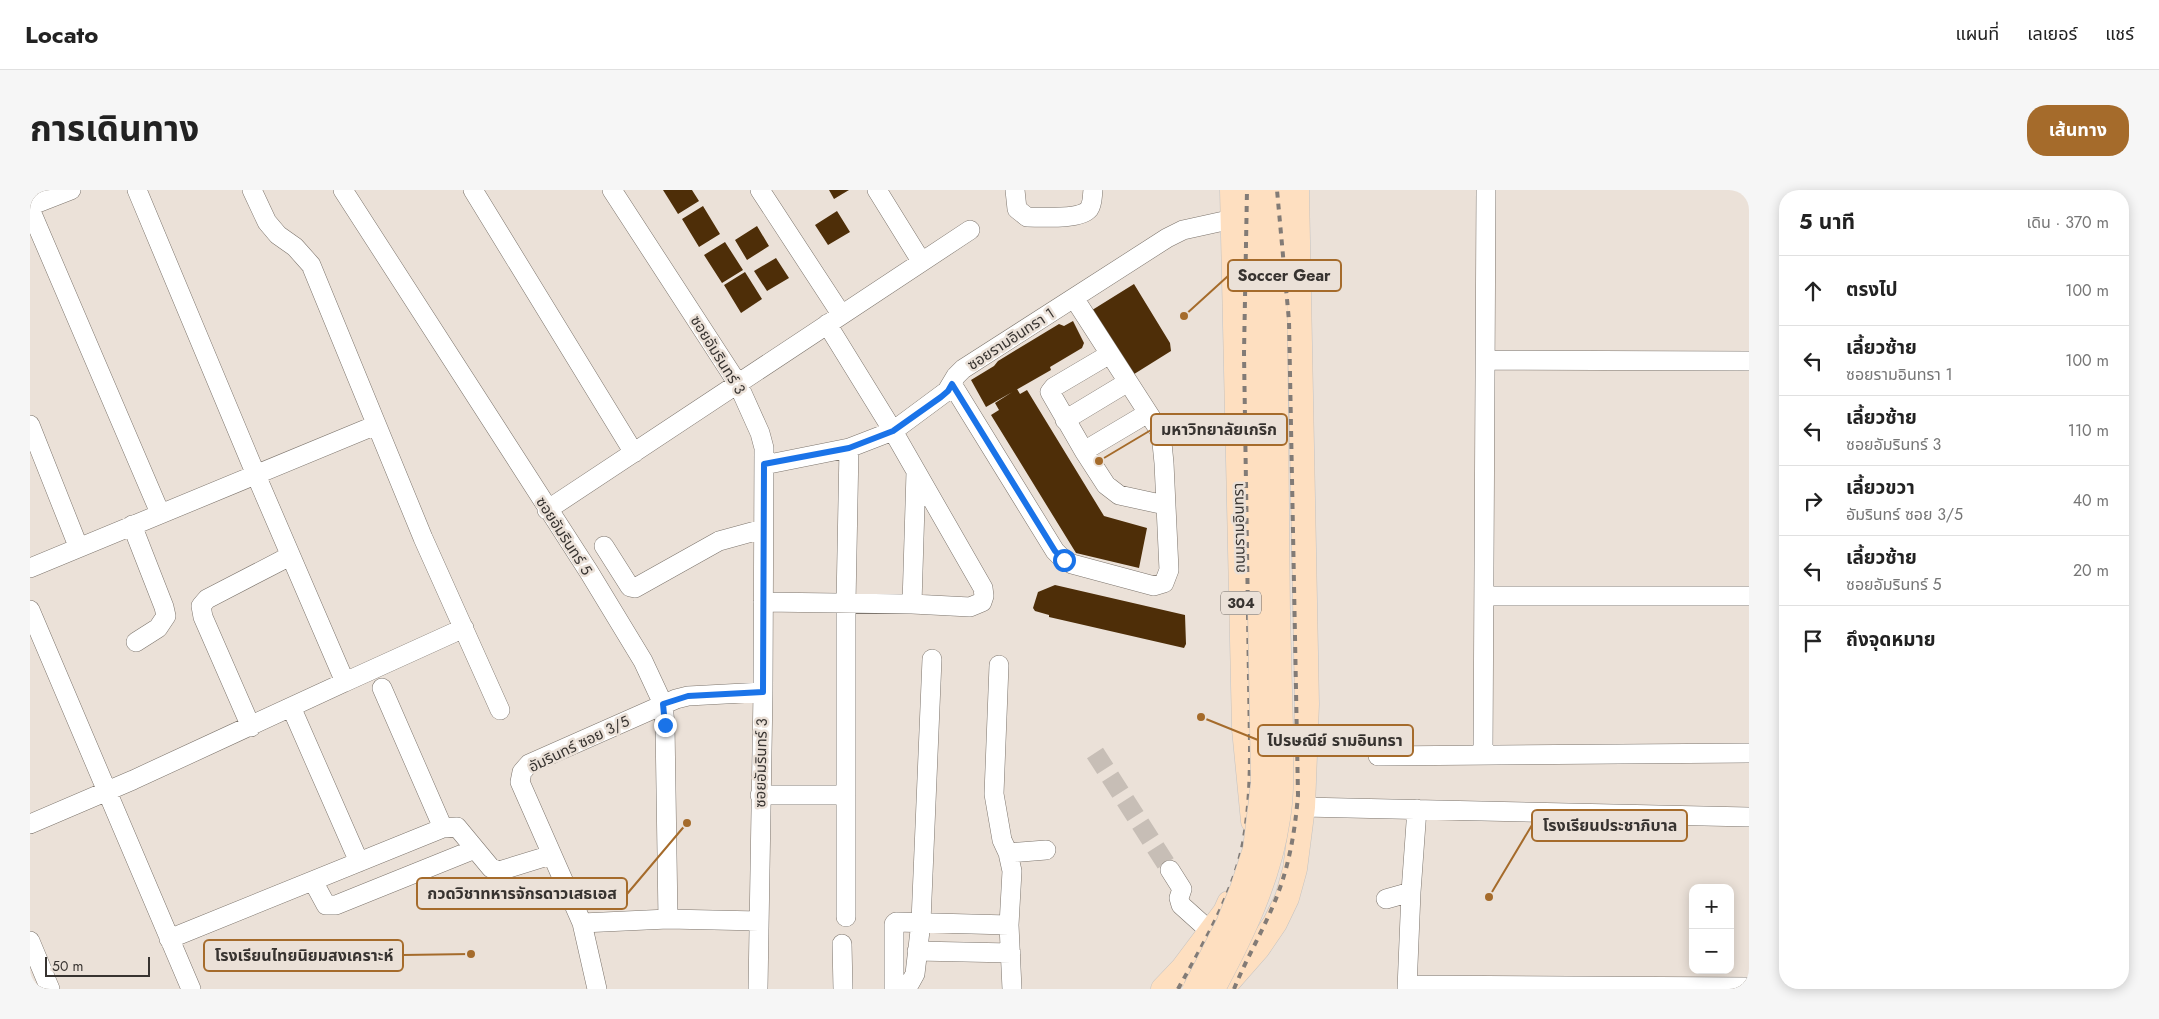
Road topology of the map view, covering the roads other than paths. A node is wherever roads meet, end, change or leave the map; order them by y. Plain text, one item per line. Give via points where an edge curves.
1 (71, 190) edge
2 (137, 190) edge
3 (252, 190) edge
4 (343, 190) edge
5 (472, 190) edge
6 (612, 190) edge
7 (760, 190) edge
8 (877, 190) edge
9 (1014, 190) edge
10 (1092, 190) edge
11 (1232, 190) edge
12 (1256, 190) edge
13 (1274, 190) edge
14 (1297, 190) edge
15 (1486, 190) edge
16 (31, 202) edge
17 (1233, 219) junction
18 (970, 230) dead end
19 (921, 261) junction
20 (1074, 298) junction
21 (834, 319) junction
22 (1110, 354) junction
23 (1486, 360) junction
24 (1749, 361) edge
25 (1128, 382) junction
26 (738, 384) junction
27 (952, 384) junction
28 (1148, 413) junction
29 (1065, 420) junction
30 (30, 425) edge
31 (376, 425) junction
32 (893, 431) junction
33 (849, 448) junction
34 (1084, 451) junction
35 (634, 453) junction
36 (764, 464) junction
37 (916, 471) junction
38 (256, 475) junction
39 (1165, 505) junction
40 (547, 510) junction
41 (160, 513) junction
42 (132, 525) junction
43 (763, 529) junction
44 (78, 546) junction
45 (604, 546) dead end
46 (290, 556) junction
47 (30, 568) edge
48 (1484, 596) junction
49 (1749, 596) edge
50 (762, 602) junction
51 (846, 603) junction
52 (912, 604) junction
53 (30, 610) edge
54 (1269, 614) junction
55 (464, 628) junction
56 (136, 642) dead end
57 (932, 659) dead end
58 (999, 665) dead end
59 (345, 682) junction
60 (382, 688) dead end
61 (763, 692) junction
62 (663, 704) junction
63 (292, 709) junction
64 (500, 710) dead end
65 (252, 727) junction
66 (1749, 753) edge
67 (1483, 755) junction
68 (1378, 756) dead end
69 (107, 792) junction
70 (846, 795) junction
71 (760, 796) junction
72 (1303, 807) junction
73 (1417, 809) junction
74 (1749, 816) edge
75 (30, 824) edge
76 (443, 828) junction
77 (475, 849) junction
78 (1046, 850) dead end
79 (1008, 853) junction
80 (551, 854) junction
81 (359, 862) junction
82 (1170, 870) tunnel mouth
83 (313, 881) junction
84 (1410, 892) junction
85 (1386, 899) dead end
86 (846, 917) dead end
87 (668, 919) junction
88 (759, 921) junction
89 (921, 922) junction
90 (582, 923) junction
91 (1009, 925) junction
92 (1208, 935) junction
93 (170, 939) junction
94 (30, 941) edge
95 (842, 944) dead end
96 (917, 951) junction
97 (1010, 952) junction
98 (1243, 967) junction
99 (1408, 987) edge
100 (1749, 987) edge
101 (1538, 988) edge
102 (1682, 988) edge
103 (50, 989) edge
104 (192, 989) edge
105 (597, 989) edge
106 (758, 989) edge
107 (843, 989) edge
108 (894, 989) edge
109 (1012, 989) edge
110 (1164, 989) edge
111 (1195, 989) edge
112 (1213, 989) edge
113 (1222, 989) edge

1 - 16 street
2 - 38 street
3 - 31 street via 267,222 311,266
4 - 40 street, ซอยอัมรินทร์ 5
5 - 35 street
6 - 26 street, ซอยอัมรินทร์ 3
7 - 21 street
8 - 19 street
9 - 10 street via 1017,209 1027,217 1079,215 1088,210
11 - 17 main road, ถนนรามอินทรา / 304
12 - 54 main road, ถนนรามอินทรา / 304
13 - 54 main road, ถนนรามอินทรา / 304
14 - 72 main road via 1307,704
15 - 23 street
16 - 41 street
17 - 20 street, ซอยรามอินทรา 1 via 1183,230
17 - 92 main road, ถนนรามอินทรา / 304 via 1244,729 1253,820 1250,847 1238,884 1225,912
18 - 19 street
19 - 21 street
20 - 22 street
20 - 27 street, ซอยรามอินทรา 1 via 963,370
21 - 26 street
21 - 32 street
22 - 25 street
22 - 29 street via 1050,392
23 - 24 street
23 - 48 street
25 - 28 street
25 - 29 street
26 - 35 street
26 - 36 street, ซอยอัมรินทร์ 3 via 760,433
27 - 32 street, ซอยรามอินทรา 1 via 941,397
27 - 39 street via 1064,560 1154,586 1164,583 1170,570
28 - 34 street
28 - 39 street via 1161,433
29 - 34 street
30 - 44 street
31 - 38 street
31 - 55 street via 422,538
32 - 33 street, ซอยรามอินทรา 1
32 - 37 street
33 - 36 street, ซอยรามอินทรา 1
33 - 51 street
34 - 39 street via 1106,485 1119,495
35 - 40 street
36 - 43 street, ซอยอัมรินทร์ 3
37 - 52 street
37 - 52 street via 983,588 984,596 982,602 970,607
38 - 41 street
38 - 46 street
40 - 62 street, ซอยอัมรินทร์ 5 via 643,661
41 - 42 street
42 - 44 street
42 - 56 street via 166,616 158,628
43 - 45 street via 720,541 635,588 630,587
43 - 50 street, ซอยอัมรินทร์ 3
44 - 47 street
46 - 59 street
46 - 65 street via 207,599 201,606 203,618
48 - 49 street
48 - 67 street
50 - 51 street
50 - 61 street, ซอยอัมรินทร์ 3
51 - 52 street
51 - 70 street
53 - 69 street
54 - 111 main road, ถนนรามอินทรา / 304, bridge via 1263,783 1255,849 1228,924
54 - 112 main road, ถนนรามอินทรา / 304, bridge via 1282,782 1278,819 1259,894
55 - 59 street
55 - 64 street
57 - 89 street
58 - 79 street via 994,794 1002,840
59 - 63 street
60 - 76 street
61 - 62 street, อัมรินทร์ ซอย 3/5 via 688,696
61 - 71 street, ซอยอัมรินทร์ 3
62 - 80 street, อัมรินทร์ ซอย 3/5 via 529,764 522,772 520,782
62 - 87 street, ซอยอัมรินทร์ 5
63 - 65 street
63 - 81 street
65 - 69 street
66 - 67 street
67 - 68 street
69 - 75 street
69 - 93 street
70 - 71 street
70 - 86 street
71 - 88 street, ซอยอัมรินทร์ 3
72 - 73 street
72 - 98 main road via 1295,869 1287,898 1275,923
73 - 74 street
73 - 84 street
76 - 77 street via 458,827
76 - 81 street
77 - 80 street via 491,868 499,871
77 - 83 street via 336,906 326,905
78 - 79 street
79 - 91 street via 1012,871
80 - 90 street
81 - 83 street
82 - 92 street via 1182,889 1181,905
83 - 93 street
84 - 85 street
84 - 99 street
87 - 88 street
87 - 90 street
88 - 106 street, ซอยอัมรินทร์ 3
89 - 91 street
89 - 96 street
89 - 108 street via 898,921 894,924
90 - 105 street
91 - 97 street
92 - 98 main road via 1206,948 1218,966 1227,970
92 - 110 main road, ถนนรามอินทรา / 304
93 - 104 street
94 - 103 street
95 - 107 street
96 - 97 street
96 - 108 street via 912,980
97 - 109 street
98 - 113 main road
99 - 101 street
100 - 102 street
101 - 102 street

